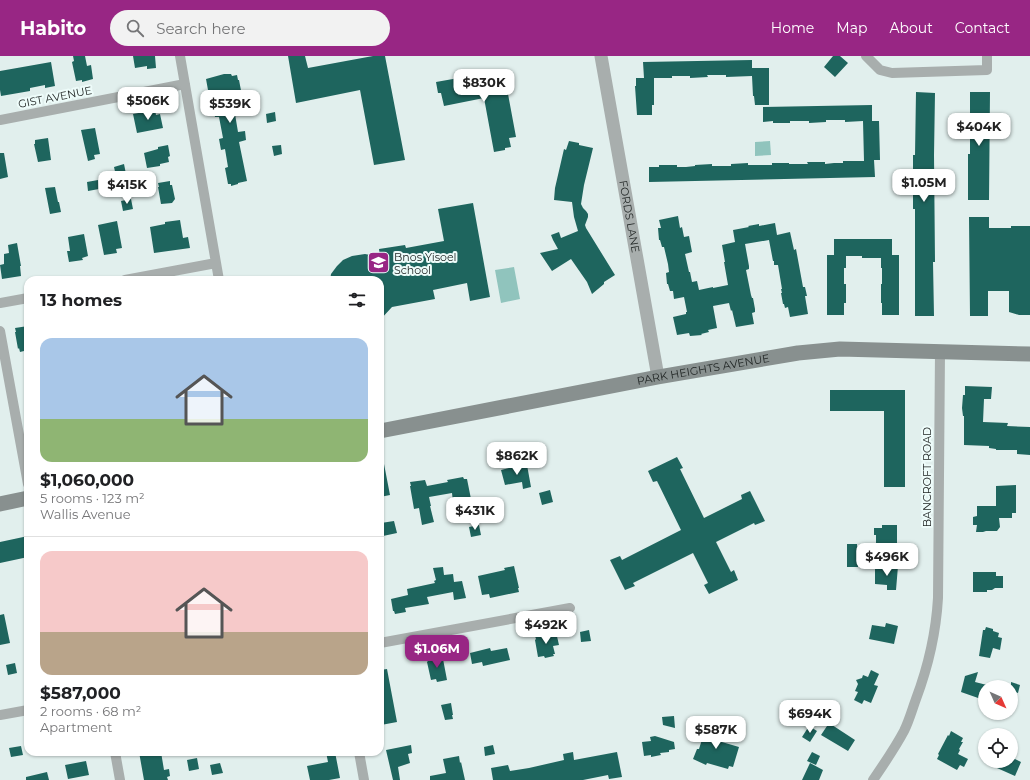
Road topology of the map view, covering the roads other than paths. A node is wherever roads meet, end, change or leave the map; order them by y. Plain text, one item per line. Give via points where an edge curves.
1 (180, 56) edge
2 (601, 56) edge
3 (866, 56) edge
4 (987, 56) edge
5 (874, 60) edge
6 (185, 84) junction
7 (0, 120) edge
8 (216, 263) junction
9 (146, 276) edge
10 (218, 276) edge
11 (24, 299) edge
12 (0, 304) edge
13 (0, 331) edge
14 (940, 352) junction
15 (1030, 354) edge
16 (658, 378) junction
17 (384, 430) edge
18 (24, 462) edge
19 (24, 499) edge
20 (0, 504) edge
21 (570, 608) dead end
22 (384, 642) edge
23 (24, 711) edge
24 (0, 716) edge
25 (116, 756) edge
26 (360, 756) edge
27 (120, 780) edge
28 (364, 780) edge
29 (873, 780) edge

1 - 6 street
2 - 16 street, FORDS LANE
3 - 5 street
4 - 5 street via 987,70 892,73 880,70
6 - 7 street, GIST AVENUE
6 - 8 street
8 - 9 street
8 - 10 street
11 - 12 street
13 - 18 street
14 - 15 main road, PARK HEIGHTS AVENUE
14 - 16 main road, PARK HEIGHTS AVENUE via 825,350 771,357
14 - 29 street, BANCROFT ROAD via 937,618 927,665 913,708 904,730
16 - 17 main road, PARK HEIGHTS AVENUE
19 - 20 main road
21 - 22 street
23 - 24 street
25 - 27 street
26 - 28 street

